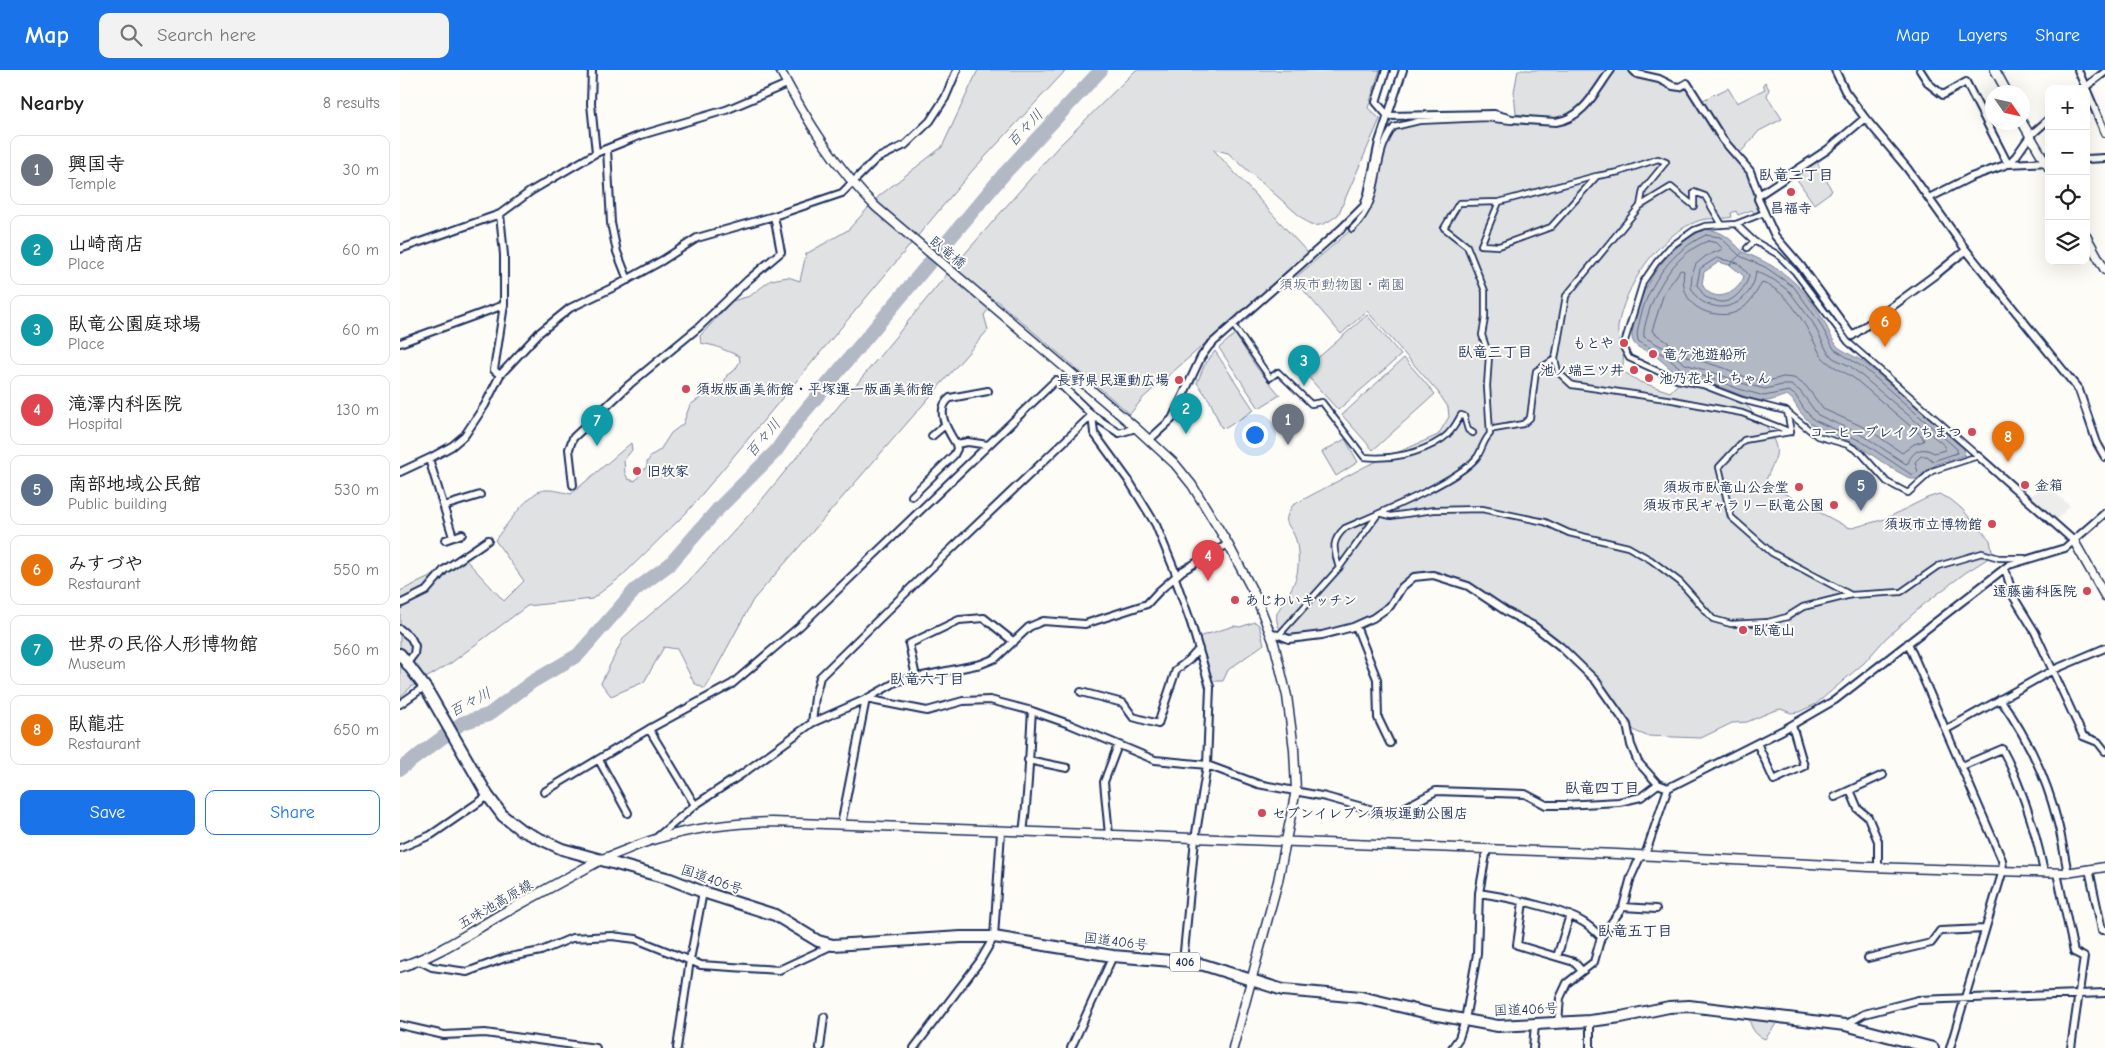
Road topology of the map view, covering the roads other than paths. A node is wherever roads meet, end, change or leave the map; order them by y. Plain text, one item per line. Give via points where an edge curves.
1 (592, 70) edge
2 (780, 70) edge
3 (957, 70) edge
4 (1386, 70) edge
5 (1403, 70) edge
6 (1611, 70) edge
7 (1633, 70) edge
8 (1835, 70) edge
9 (1920, 70) edge
10 (1995, 70) edge
11 (2078, 70) edge
12 (2105, 72) edge
13 (787, 84) junction
14 (2003, 85) edge
15 (2084, 85) edge
16 (2088, 85) edge
17 (2090, 98) edge
18 (1388, 116) junction
19 (1865, 118) junction
20 (1512, 121) dead end
21 (2045, 123) edge
22 (2027, 130) edge
23 (2105, 133) edge
24 (2030, 136) junction
25 (607, 149) junction
26 (596, 153) junction
27 (2105, 158) edge
28 (2045, 159) edge
29 (2090, 159) edge
30 (2008, 164) junction
31 (2045, 164) edge
32 (1597, 176) junction
33 (852, 184) junction
34 (1759, 195) junction
35 (1929, 198) junction
36 (1499, 202) junction
37 (1640, 206) junction
38 (1764, 213) junction
39 (500, 214) junction
40 (774, 216) junction
41 (1736, 224) junction
42 (1722, 225) junction
43 (1352, 229) dead end
44 (1754, 241) junction
45 (2090, 243) edge
46 (1748, 248) dead end
47 (400, 249) edge
48 (1966, 250) junction
49 (2105, 270) edge
50 (628, 280) junction
51 (504, 304) junction
52 (1233, 325) junction
53 (400, 343) edge
54 (1555, 359) junction
55 (500, 376) junction
56 (988, 391) dead end
57 (1786, 411) junction
58 (1092, 415) junction
59 (946, 425) junction
60 (1136, 428) junction
61 (1494, 429) dead end
62 (1791, 432) junction
63 (1473, 433) dead end
64 (932, 436) dead end
65 (1149, 440) junction
66 (956, 444) junction
67 (988, 445) junction
68 (1978, 456) junction
69 (2105, 458) edge
70 (429, 459) junction
71 (400, 472) edge
72 (573, 485) dead end
73 (480, 495) dead end
74 (912, 496) dead end
75 (444, 506) junction
76 (1378, 513) junction
77 (2105, 513) edge
78 (462, 534) dead end
79 (453, 537) junction
80 (445, 540) dead end
81 (488, 540) dead end
82 (2074, 541) junction
83 (1228, 544) junction
84 (2024, 558) dead end
85 (1338, 568) junction
86 (2005, 568) junction
87 (1175, 578) junction
88 (1851, 595) junction
89 (2105, 596) edge
90 (400, 604) edge
91 (1356, 626) junction
92 (400, 629) edge
93 (1275, 635) junction
94 (1014, 642) junction
95 (1908, 643) junction
96 (2105, 648) edge
97 (1199, 649) junction
98 (400, 654) edge
99 (407, 663) junction
100 (2053, 670) junction
101 (916, 677) junction
102 (425, 688) junction
103 (1081, 692) dead end
104 (866, 699) junction
105 (2000, 699) junction
106 (400, 704) edge
107 (1032, 711) junction
108 (812, 723) junction
109 (1792, 725) junction
110 (1947, 728) junction
111 (649, 729) junction
112 (1390, 743) dead end
113 (1757, 743) junction
114 (1118, 745) junction
115 (2105, 751) edge
116 (599, 760) junction
117 (1028, 760) junction
118 (1207, 765) junction
119 (1962, 766) junction
120 (1067, 768) dead end
121 (1883, 775) dead end
122 (1658, 784) junction
123 (1668, 788) junction
124 (1296, 790) junction
125 (1850, 790) junction
126 (544, 792) dead end
127 (488, 796) junction
128 (1834, 797) dead end
129 (695, 805) junction
130 (628, 813) dead end
131 (841, 824) junction
132 (1001, 832) junction
133 (1023, 832) junction
134 (1109, 836) junction
135 (655, 839) junction
136 (1195, 839) junction
137 (1286, 842) junction
138 (400, 848) edge
139 (1487, 850) junction
140 (1643, 855) junction
141 (602, 859) junction
142 (2105, 866) edge
143 (1878, 867) junction
144 (2089, 869) junction
145 (2003, 870) junction
146 (2044, 872) junction
147 (2057, 873) junction
148 (2068, 873) junction
149 (702, 892) junction
150 (1479, 893) junction
151 (1523, 902) junction
152 (1623, 907) junction
153 (1656, 909) dead end
154 (1570, 915) junction
155 (1985, 929) junction
156 (2105, 930) edge
157 (994, 937) junction
158 (1601, 937) junction
159 (833, 945) junction
160 (1113, 956) junction
161 (1558, 957) junction
162 (1868, 958) dead end
163 (690, 960) junction
164 (420, 961) junction
165 (1183, 962) junction
166 (400, 967) edge
167 (1582, 971) junction
168 (1250, 981) junction
169 (2105, 993) edge
170 (2079, 994) junction
171 (1965, 998) junction
172 (824, 1017) dead end
173 (1465, 1020) junction
174 (1590, 1021) junction
175 (1558, 1022) junction
176 (1535, 1024) junction
177 (400, 1025) edge
178 (1845, 1025) junction
179 (550, 1045) edge
180 (596, 1048) edge
181 (677, 1048) edge
182 (820, 1048) edge
183 (914, 1048) edge
184 (1071, 1048) edge
185 (1233, 1048) edge
186 (1452, 1048) edge
187 (1533, 1048) edge
188 (1590, 1048) edge
189 (1933, 1048) edge
190 (1950, 1048) edge
191 (2071, 1048) edge

1 - 26 street via 591,104
2 - 13 street, 臥竜橋
3 - 33 street via 930,121 905,145 876,159
4 - 18 street via 1376,102
5 - 18 street
6 - 18 street via 1583,109 1563,121 1512,119 1494,114
7 - 34 street via 1673,86 1687,83 1723,140 1750,171
8 - 19 street
9 - 30 street via 1929,84 1943,95 1966,82
10 - 14 street
11 - 15 street
12 - 16 street
13 - 25 street via 726,110 641,135
13 - 33 street, 臥竜橋
17 - 23 street
18 - 52 street via 1364,206
19 - 34 street via 1826,150
19 - 35 street
20 - 43 street via 1486,118 1419,121 1394,127 1385,145 1370,205
21 - 24 street
22 - 24 street
24 - 28 street
24 - 30 street
25 - 26 street
25 - 50 street via 611,223 617,252
26 - 39 street via 531,191
27 - 29 street
30 - 31 street
30 - 35 street via 1971,177
32 - 36 street
32 - 36 street via 1551,227 1499,246 1481,244
32 - 37 street via 1658,159 1666,162 1642,190
33 - 40 street via 842,193
33 - 60 street, 臥竜橋
34 - 38 street
35 - 48 street
36 - 76 street via 1459,203 1444,228 1467,246 1484,291 1482,335 1489,356 1490,434 1477,457 1456,474
37 - 42 street via 1671,187 1694,206 1694,192 1705,196
37 - 54 street via 1566,296
38 - 41 street
38 - 48 street via 1775,236 1852,336
39 - 47 street
39 - 51 street
40 - 50 street via 696,238
40 - 72 street via 781,252 573,438 569,449
41 - 42 street
41 - 44 street
42 - 57 street via 1694,230 1656,262 1643,282 1623,347 1629,358 1677,380
44 - 46 street
44 - 68 street via 1777,254 1795,272 1848,342
45 - 49 street
48 - 69 street via 2079,390
50 - 55 street via 570,308 539,333
51 - 53 street
51 - 55 street via 494,370
52 - 63 street via 1270,378 1278,372 1311,404 1322,402 1364,456 1380,459 1425,448 1443,439 1461,415
52 - 65 street via 1209,346 1172,419
54 - 61 street via 1536,371 1530,418 1523,424
54 - 62 street via 1558,372 1572,385 1742,413
55 - 70 street via 466,435
56 - 59 street via 950,398 943,410
57 - 62 street
57 - 68 street via 1817,436 1848,445 1861,453 1887,482 1908,493 1932,471
58 - 60 street via 1119,433
58 - 67 street via 1056,380
58 - 87 street via 1094,433 1156,525
58 - 108 street via 820,678
59 - 64 street
59 - 66 street
60 - 65 street, 臥竜橋
62 - 88 street via 1744,440 1719,468 1731,517 1772,554
65 - 83 street, 臥竜橋 via 1192,485
66 - 67 street
66 - 74 street via 954,455
67 - 111 street via 800,626 732,684
68 - 82 street
70 - 71 street
70 - 75 street
73 - 75 street
75 - 79 street
76 - 85 street
76 - 85 street via 1345,528 1337,536 1334,545
76 - 88 street via 1392,516 1434,510 1482,509 1545,522 1569,533 1628,547 1680,582 1713,619 1731,624 1768,622 1787,617 1803,607
77 - 82 street
78 - 79 street
79 - 80 street
81 - 90 street via 444,570 426,591
82 - 86 street via 2065,548
82 - 89 street
83 - 87 street
83 - 93 street, 臥竜橋
84 - 88 street via 1999,558 1982,553 1938,566 1901,592
85 - 93 street
86 - 95 street
86 - 100 street via 2013,596
87 - 94 street via 1140,607 1085,624 1043,621 1029,627
87 - 97 street
91 - 93 street via 1290,639
91 - 112 street via 1377,679 1378,718
91 - 122 street via 1390,606 1402,587 1414,577 1433,575 1468,586 1534,626 1596,681 1627,725 1638,762
92 - 99 street via 416,646
93 - 124 street, 臥竜橋 via 1274,643 1287,696
94 - 101 street via 996,658 981,664
94 - 101 street via 984,618 959,620 909,644
95 - 109 street via 1835,700
95 - 110 street
96 - 100 street
97 - 103 street via 1176,670 1158,724 1133,717 1123,703
97 - 118 street via 1210,687
98 - 99 highway, 国道406号 / 406
99 - 102 highway, 国道406号 / 406
100 - 105 street
100 - 115 street via 2084,736 2098,742
101 - 104 street via 898,681
102 - 106 street
102 - 127 highway, 国道406号 / 406
104 - 107 street via 927,711 963,701 990,700
104 - 108 street
104 - 131 street
105 - 110 street
105 - 148 street via 2035,757 2057,819
107 - 114 street
107 - 117 street
108 - 129 street
109 - 113 street
109 - 113 street via 1804,766 1774,780
110 - 119 street
111 - 116 street
111 - 129 street
113 - 123 street
114 - 118 street via 1155,760
114 - 134 street via 1104,782
116 - 126 street
116 - 130 street
117 - 120 street
117 - 133 street via 1028,800
118 - 124 street via 1258,784
118 - 136 street
119 - 145 street via 2002,860
119 - 146 street via 2002,749 2022,790
121 - 125 street
122 - 123 street
122 - 124 street via 1641,798 1564,805 1546,805 1525,794 1436,791 1391,814
123 - 140 street
124 - 137 street, 臥竜橋
125 - 128 street
125 - 143 street via 1858,809 1868,817 1878,841
127 - 138 street via 431,835
127 - 141 highway, 国道406号 / 406 via 503,816 521,830 562,849
129 - 135 street
131 - 132 street
131 - 135 street via 738,823
132 - 133 street
132 - 157 street
133 - 134 street
134 - 136 street
135 - 141 street
136 - 137 street
136 - 165 street
137 - 139 street
137 - 168 street, 臥竜橋
139 - 140 street
139 - 150 street
140 - 143 street
140 - 152 street via 1631,876
141 - 149 highway, 国道406号 / 406
141 - 164 main road, 五味池高原線 via 495,918 452,946
142 - 144 street
143 - 145 street
144 - 148 street
144 - 156 street via 2102,930
145 - 146 street
145 - 155 street
146 - 147 street
147 - 148 street
147 - 170 street via 2074,952 2084,957
149 - 159 highway, 国道406号 / 406 via 775,915 818,941
149 - 163 street
150 - 151 street
150 - 173 street via 1477,954
151 - 154 street
151 - 161 street via 1517,945
152 - 153 street
152 - 158 street
154 - 158 street
154 - 161 street
155 - 162 street via 1940,931 1931,943
155 - 171 street
157 - 159 highway, 国道406号 / 406 via 960,936
157 - 160 highway, 国道406号 / 406
157 - 183 street via 980,961
158 - 167 street via 1594,962
159 - 163 street via 779,970 720,967
160 - 165 highway, 国道406号 / 406
160 - 184 street
161 - 167 street via 1574,962
163 - 164 street via 636,939 603,936 572,938 541,951 505,958 467,972 432,967
163 - 181 street
164 - 166 main road, 五味池高原線
165 - 168 highway, 国道406号 / 406 via 1204,965
167 - 175 street via 1567,983 1560,998
168 - 173 highway, 国道406号 / 406 via 1302,993 1361,997
168 - 185 street, 臥竜橋
169 - 170 street
170 - 171 street
170 - 191 street
171 - 178 street via 1918,1000 1864,1014
171 - 190 street
172 - 182 street
173 - 176 highway, 国道406号 / 406 via 1498,1026
173 - 186 street
174 - 175 highway, 国道406号 / 406
174 - 178 highway, 国道406号 / 406 via 1689,1006
174 - 188 street
175 - 176 highway, 国道406号 / 406
176 - 187 street
177 - 179 street via 444,1035 485,1033
178 - 189 highway, 国道406号 / 406
179 - 180 street

